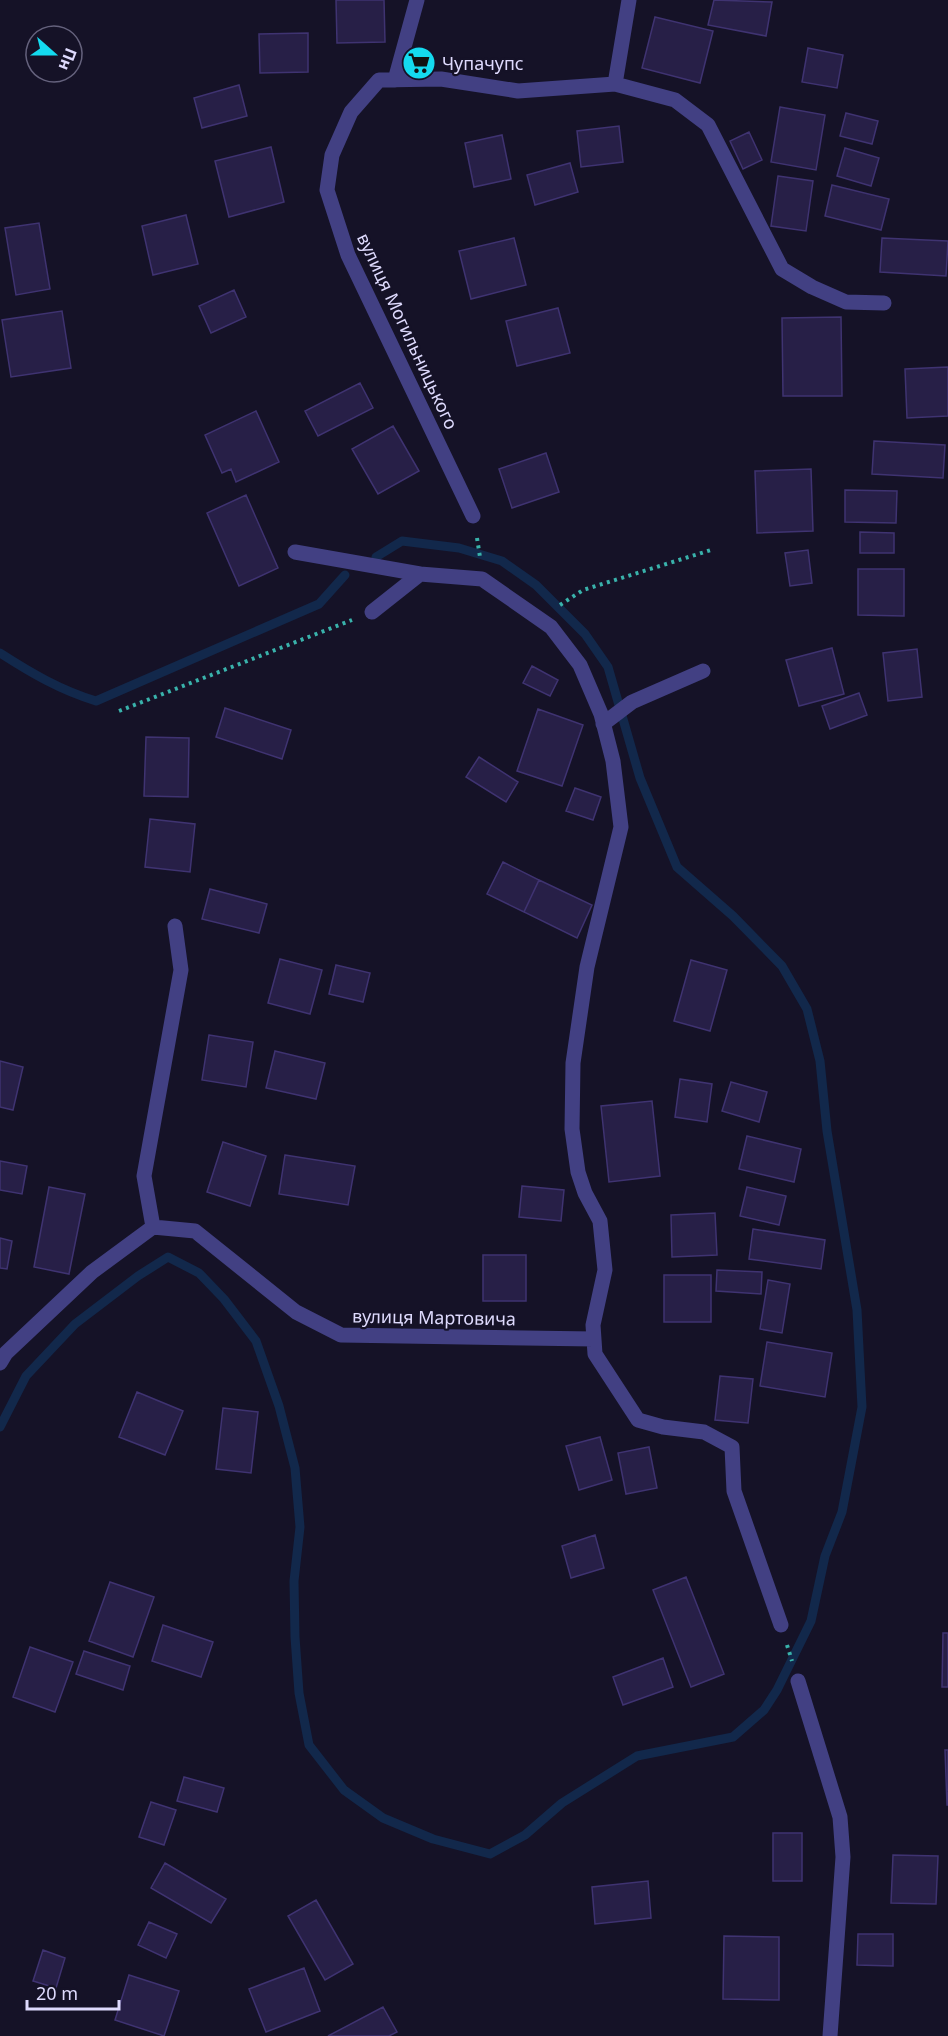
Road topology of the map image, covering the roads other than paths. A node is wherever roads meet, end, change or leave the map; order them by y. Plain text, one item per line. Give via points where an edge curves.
1 (417, 0) edge
2 (629, 0) edge
3 (395, 80) junction
4 (615, 84) junction
5 (885, 303) dead end
6 (473, 516) dead end
7 (295, 552) dead end
8 (420, 574) junction
9 (372, 612) road end
10 (703, 670) dead end
11 (603, 724) junction
12 (175, 926) dead end
13 (153, 1227) junction
14 (594, 1339) junction
15 (0, 1363) edge
16 (781, 1625) road end
17 (798, 1681) road end
18 (830, 2036) edge

1 - 3 street
2 - 4 street
3 - 4 street, вулиця Могильницького via 441,79 518,91
3 - 6 street, вулиця Могильницького via 379,80 351,112 332,155 327,190 348,255
4 - 5 street, вулиця Могильницького via 675,100 708,125 782,269 846,302
7 - 8 street
8 - 9 street
8 - 11 street via 482,579 551,627 580,665
10 - 11 street via 632,702
11 - 14 street via 613,761 621,826 587,967 573,1063 572,1129 578,1172 600,1221 605,1270 593,1325
12 - 13 street via 182,970 144,1176
13 - 14 street, вулиця Мартовича via 195,1231 296,1312 340,1335
13 - 15 street via 92,1272
14 - 16 street via 595,1354 638,1420 704,1432 732,1447 734,1491
17 - 18 street via 840,1817 843,1857

